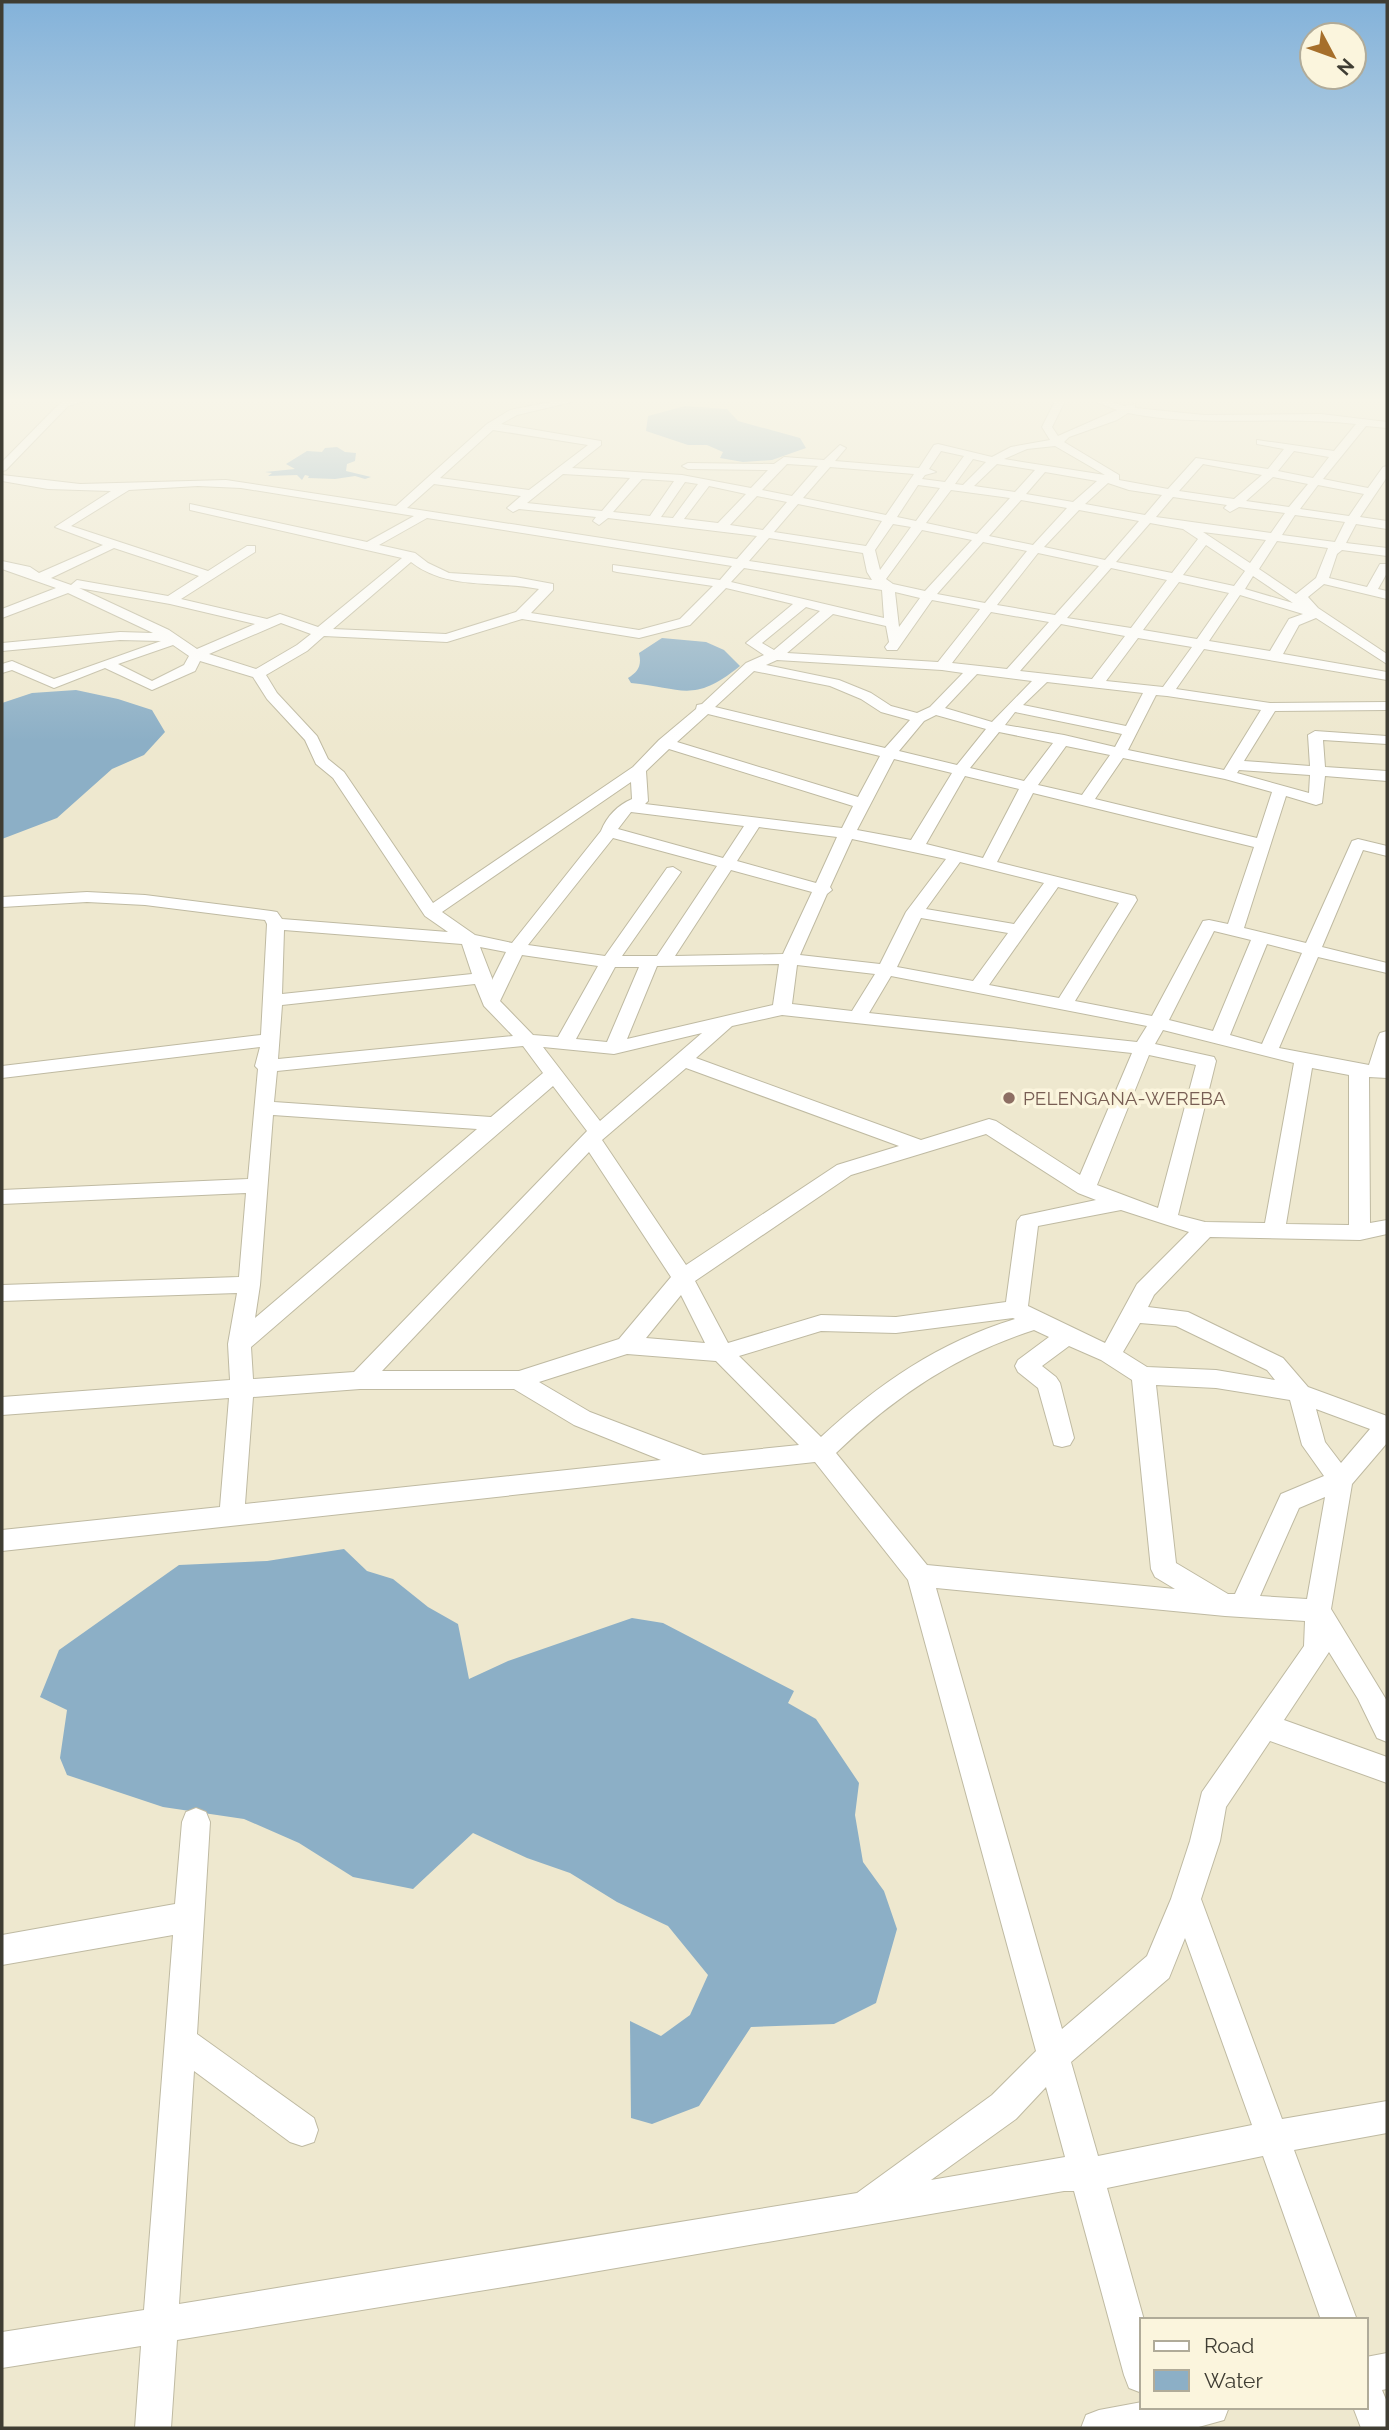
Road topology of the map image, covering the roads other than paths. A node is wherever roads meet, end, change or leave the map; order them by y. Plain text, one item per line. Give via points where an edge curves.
1 (81, 514) edge
2 (227, 514) edge
3 (425, 514) edge
4 (435, 514) edge
5 (505, 514) edge
6 (607, 514) edge
7 (611, 514) edge
8 (657, 514) edge
9 (682, 514) edge
10 (734, 514) edge
11 (783, 514) edge
12 (863, 514) edge
13 (893, 514) edge
14 (926, 514) edge
15 (1001, 514) edge
16 (1066, 514) edge
17 (1119, 514) edge
18 (1151, 514) edge
19 (1168, 514) edge
20 (1225, 514) edge
21 (1290, 514) edge
22 (1319, 514) edge
23 (1356, 514) edge
24 (654, 519) junction
25 (1147, 519) junction
26 (890, 520) junction
27 (1352, 520) junction
28 (676, 522) junction
29 (492, 525) junction
30 (917, 525) junction
31 (1387, 525) edge
32 (1186, 526) junction
33 (721, 527) junction
34 (1209, 533) junction
35 (766, 534) junction
36 (1273, 537) junction
37 (579, 538) junction
38 (980, 538) junction
39 (116, 544) junction
40 (369, 546) junction
41 (638, 547) junction
42 (1338, 547) junction
43 (251, 549) dead end
44 (1033, 549) junction
45 (869, 550) junction
46 (749, 552) junction
47 (1387, 552) edge
48 (411, 556) junction
49 (1329, 558) junction
50 (1107, 564) junction
51 (2, 565) edge
52 (738, 565) junction
53 (1374, 565) edge
54 (1251, 569) junction
55 (30, 572) junction
56 (208, 575) junction
57 (2, 576) edge
58 (1175, 579) junction
59 (880, 580) junction
60 (1322, 580) junction
61 (723, 584) junction
62 (68, 588) junction
63 (1236, 590) junction
64 (1371, 592) junction
65 (1387, 595) edge
66 (928, 596) junction
67 (170, 600) junction
68 (803, 603) junction
69 (989, 607) junction
70 (828, 611) junction
71 (2, 614) edge
72 (1316, 614) junction
73 (521, 615) junction
74 (280, 618) junction
75 (1058, 620) junction
76 (893, 624) junction
77 (319, 632) junction
78 (1134, 634) junction
79 (5, 639) edge
80 (174, 639) junction
81 (895, 641) junction
82 (1199, 646) junction
83 (196, 655) junction
84 (1275, 655) junction
85 (775, 656) junction
86 (1387, 660) edge
87 (106, 663) junction
88 (885, 663) junction
89 (751, 666) junction
90 (942, 666) junction
91 (2, 669) edge
92 (972, 671) junction
93 (258, 674) junction
94 (1010, 674) junction
95 (1387, 676) edge
96 (1042, 679) junction
97 (1096, 684) junction
98 (1151, 691) junction
99 (1167, 692) junction
100 (1387, 706) edge
101 (1012, 708) junction
102 (1269, 708) junction
103 (702, 709) junction
104 (935, 710) junction
105 (919, 718) junction
106 (995, 727) junction
107 (1130, 732) junction
108 (1064, 739) junction
109 (1387, 740) edge
110 (664, 743) junction
111 (890, 752) junction
112 (1120, 752) junction
113 (962, 769) junction
114 (1318, 769) junction
115 (638, 770) junction
116 (1231, 770) junction
117 (1387, 776) edge
118 (1028, 787) junction
119 (1281, 789) junction
120 (1085, 802) junction
121 (863, 804) junction
122 (627, 807) junction
123 (754, 824) junction
124 (609, 832) junction
125 (848, 834) junction
126 (1263, 844) junction
127 (916, 846) junction
128 (1387, 851) edge
129 (956, 857) junction
130 (726, 862) junction
131 (986, 865) junction
132 (673, 872) dead end
133 (1054, 881) junction
134 (824, 890) junction
135 (2, 902) edge
136 (431, 912) junction
137 (915, 912) junction
138 (276, 924) junction
139 (1019, 930) junction
140 (1234, 932) junction
141 (1261, 938) junction
142 (469, 939) junction
143 (516, 949) junction
144 (1312, 950) junction
145 (789, 959) junction
146 (656, 961) junction
147 (608, 962) junction
148 (1387, 968) edge
149 (886, 970) junction
150 (483, 978) junction
151 (978, 987) junction
152 (273, 1000) junction
153 (490, 1002) junction
154 (1065, 1003) junction
155 (782, 1009) junction
156 (856, 1019) junction
157 (727, 1021) junction
158 (1158, 1023) junction
159 (1220, 1037) junction
160 (1387, 1037) edge
161 (268, 1040) junction
162 (527, 1040) junction
163 (564, 1044) junction
164 (614, 1048) junction
165 (1143, 1048) junction
166 (1269, 1050) junction
167 (683, 1060) junction
168 (1304, 1060) junction
169 (265, 1066) junction
170 (2, 1072) edge
171 (1374, 1072) edge
172 (553, 1075) junction
173 (262, 1108) junction
174 (495, 1124) junction
175 (594, 1135) junction
176 (918, 1146) junction
177 (256, 1186) junction
178 (1085, 1188) junction
179 (2, 1197) edge
180 (1122, 1202) junction
181 (1166, 1219) junction
182 (1387, 1227) edge
183 (1205, 1230) junction
184 (1273, 1233) junction
185 (1360, 1233) junction
186 (683, 1278) junction
187 (249, 1285) junction
188 (2, 1293) edge
189 (1133, 1314) junction
190 (1025, 1315) junction
191 (1068, 1335) junction
192 (239, 1344) junction
193 (626, 1345) junction
194 (722, 1353) junction
195 (1109, 1354) junction
196 (1143, 1376) junction
197 (360, 1380) junction
198 (519, 1380) junction
199 (242, 1387) junction
200 (1300, 1393) junction
201 (2, 1406) edge
202 (1387, 1426) edge
203 (1062, 1438) dead end
204 (821, 1452) junction
205 (702, 1465) junction
206 (1340, 1480) junction
207 (232, 1514) junction
208 (2, 1541) edge
209 (920, 1575) junction
210 (1234, 1606) junction
211 (1318, 1611) junction
212 (1264, 1724) junction
213 (1387, 1729) edge
214 (1387, 1770) edge
215 (196, 1822) dead end
216 (1186, 1899) junction
217 (189, 1917) junction
218 (2, 1950) edge
219 (180, 2041) junction
220 (1054, 2056) junction
221 (1387, 2117) edge
222 (302, 2130) dead end
223 (1273, 2137) junction
224 (1087, 2175) junction
225 (862, 2209) junction
226 (1338, 2318) edge
227 (161, 2323) junction
228 (2, 2350) edge
229 (1140, 2368) edge
230 (1387, 2371) edge
231 (1368, 2375) edge
232 (1368, 2399) edge
233 (1201, 2409) edge
234 (1154, 2418) edge
235 (153, 2428) edge
236 (1099, 2428) edge
237 (1379, 2428) edge

1 - 39 street via 61,527
2 - 40 street
3 - 40 street
4 - 29 street
5 - 29 street
6 - 37 street
7 - 24 street
8 - 24 street
9 - 28 street
10 - 33 street
11 - 35 street
12 - 26 street
13 - 26 street
14 - 30 street
15 - 38 street
16 - 44 street
17 - 25 street
18 - 25 street
19 - 32 street
20 - 34 street
21 - 36 street
22 - 27 street
23 - 27 street
24 - 28 street
25 - 32 street
25 - 50 street
26 - 30 street
26 - 45 street
27 - 31 street
27 - 42 street
28 - 33 street
29 - 37 street
30 - 38 street
30 - 59 street
32 - 34 street
33 - 35 street
34 - 36 street
34 - 54 street
34 - 58 street
35 - 45 street
35 - 46 street
36 - 42 street
36 - 54 street
37 - 41 street
38 - 44 street
38 - 66 street
39 - 55 street
39 - 56 street
40 - 48 street
41 - 52 street
41 - 61 street via 617,568
42 - 47 street
42 - 49 street
43 - 56 street
44 - 50 street
44 - 69 street
45 - 59 street
46 - 52 street
46 - 59 street
48 - 73 street via 426,570 454,579 511,580 548,587
48 - 77 street
49 - 53 street
49 - 60 street
50 - 58 street
50 - 75 street
51 - 55 street
52 - 59 street
52 - 61 street
53 - 64 street
54 - 63 street
54 - 72 street
55 - 57 street
55 - 62 street
55 - 67 street
56 - 67 street
58 - 63 street
58 - 78 street
59 - 66 street
59 - 76 street
60 - 64 street
60 - 72 street via 1301,596
61 - 68 street
61 - 73 street via 685,622 639,634
62 - 71 street
62 - 80 street
63 - 72 street
63 - 82 street
64 - 65 street
66 - 69 street
66 - 81 street
67 - 74 street via 269,623
68 - 70 street
68 - 85 street via 753,643
69 - 75 street
69 - 90 street
70 - 76 street
70 - 85 street
71 - 79 street
72 - 84 street via 1294,622
72 - 86 street
73 - 77 street via 447,638
74 - 77 street
74 - 83 street
75 - 78 street
75 - 94 street
76 - 81 street
77 - 93 street via 302,648
78 - 82 street
78 - 97 street
79 - 80 street
80 - 83 street
80 - 87 street
81 - 88 street
82 - 84 street
82 - 99 street
83 - 87 street via 190,668 152,686
83 - 93 street
84 - 95 street
85 - 88 street
85 - 89 street
87 - 91 street via 54,684 12,665
88 - 90 street
89 - 103 street
89 - 105 street via 834,683 886,709
90 - 92 street
92 - 94 street
92 - 104 street
93 - 136 street via 312,739 321,761 339,775
94 - 96 street
96 - 97 street
96 - 101 street
97 - 98 street
98 - 99 street
98 - 107 street
99 - 102 street
100 - 102 street
101 - 106 street
101 - 107 street
102 - 116 street
103 - 110 street
103 - 111 street
104 - 105 street
104 - 106 street
105 - 111 street
106 - 108 street
106 - 113 street
107 - 112 street
108 - 112 street
108 - 118 street
109 - 114 street via 1315,735
110 - 115 street
110 - 121 street
111 - 113 street
111 - 121 street
112 - 116 street
112 - 120 street
113 - 118 street
113 - 127 street
114 - 116 street
114 - 117 street
114 - 119 street via 1316,800
115 - 122 street via 640,801
115 - 136 street
116 - 119 street
118 - 120 street
118 - 131 street
119 - 126 street
120 - 126 street
121 - 125 street
122 - 123 street
122 - 124 street
123 - 125 street
123 - 130 street
124 - 130 street
124 - 143 street
125 - 127 street
125 - 134 street
126 - 140 street
127 - 129 street
128 - 144 street via 1358,844
129 - 131 street
129 - 137 street
130 - 134 street
130 - 146 street
131 - 133 street
132 - 147 street
133 - 139 street
133 - 154 street via 1129,900
134 - 145 street
135 - 138 street via 87,897 145,900 271,916
136 - 142 street
137 - 139 street
137 - 149 street
138 - 142 street
138 - 152 street
139 - 151 street
140 - 141 street
140 - 158 street via 1209,925
141 - 144 street
141 - 159 street
142 - 143 street
142 - 150 street
143 - 147 street
143 - 153 street
144 - 148 street
144 - 166 street
145 - 146 street
145 - 149 street
145 - 155 street
146 - 147 street
146 - 164 street
147 - 163 street
149 - 151 street
149 - 156 street
150 - 152 street
150 - 153 street
151 - 154 street
152 - 161 street
153 - 162 street
154 - 158 street
155 - 156 street
155 - 157 street
156 - 165 street
157 - 164 street
157 - 167 street
158 - 159 street
158 - 165 street
159 - 166 street
160 - 171 street
161 - 169 street
161 - 170 street
162 - 163 street
162 - 169 street
162 - 172 street
163 - 164 street
165 - 178 street
165 - 181 street via 1207,1061
166 - 168 street
167 - 175 street
167 - 176 street
168 - 171 street
168 - 184 street
169 - 173 street
171 - 185 street
172 - 174 street
172 - 175 street
173 - 174 street
173 - 177 street
174 - 192 street
175 - 186 street
175 - 197 street
176 - 178 street via 989,1126
176 - 186 street via 844,1170
177 - 179 street
177 - 187 street
178 - 180 street
180 - 181 street
180 - 190 street via 1028,1221
181 - 183 street
182 - 185 street
183 - 184 street
183 - 189 street via 1145,1290
184 - 185 street
186 - 193 street
186 - 194 street
187 - 188 street
187 - 192 street
189 - 195 street
189 - 200 street via 1180,1318 1207,1334 1228,1339 1275,1364
190 - 191 street
190 - 194 street via 897,1325 821,1323
190 - 204 street via 948,1353 877,1401
191 - 195 street
191 - 203 street via 1026,1366 1048,1383
192 - 199 street
193 - 194 street
193 - 198 street
194 - 204 street
195 - 196 street
196 - 200 street via 1216,1379
196 - 210 street via 1164,1569
197 - 198 street
197 - 199 street
198 - 205 street via 546,1401
199 - 201 street
199 - 207 street
200 - 202 street
200 - 206 street via 1314,1445
202 - 206 street
204 - 205 street
204 - 209 street
205 - 207 street
206 - 210 street via 1290,1501
206 - 211 street
207 - 208 street
209 - 210 street
209 - 220 street
210 - 211 street
211 - 212 street via 1317,1649
211 - 213 street
212 - 214 street
212 - 216 street via 1212,1802
215 - 217 street
216 - 220 street via 1158,1966
216 - 223 street
217 - 218 street
217 - 219 street
219 - 222 street
219 - 227 street
220 - 224 street
220 - 225 street via 1004,2106
221 - 223 street
223 - 224 street
223 - 226 street
224 - 225 street via 1064,2174
224 - 229 street
225 - 227 street
227 - 228 street
227 - 235 street
230 - 231 street
232 - 237 street
233 - 234 street
234 - 236 street

